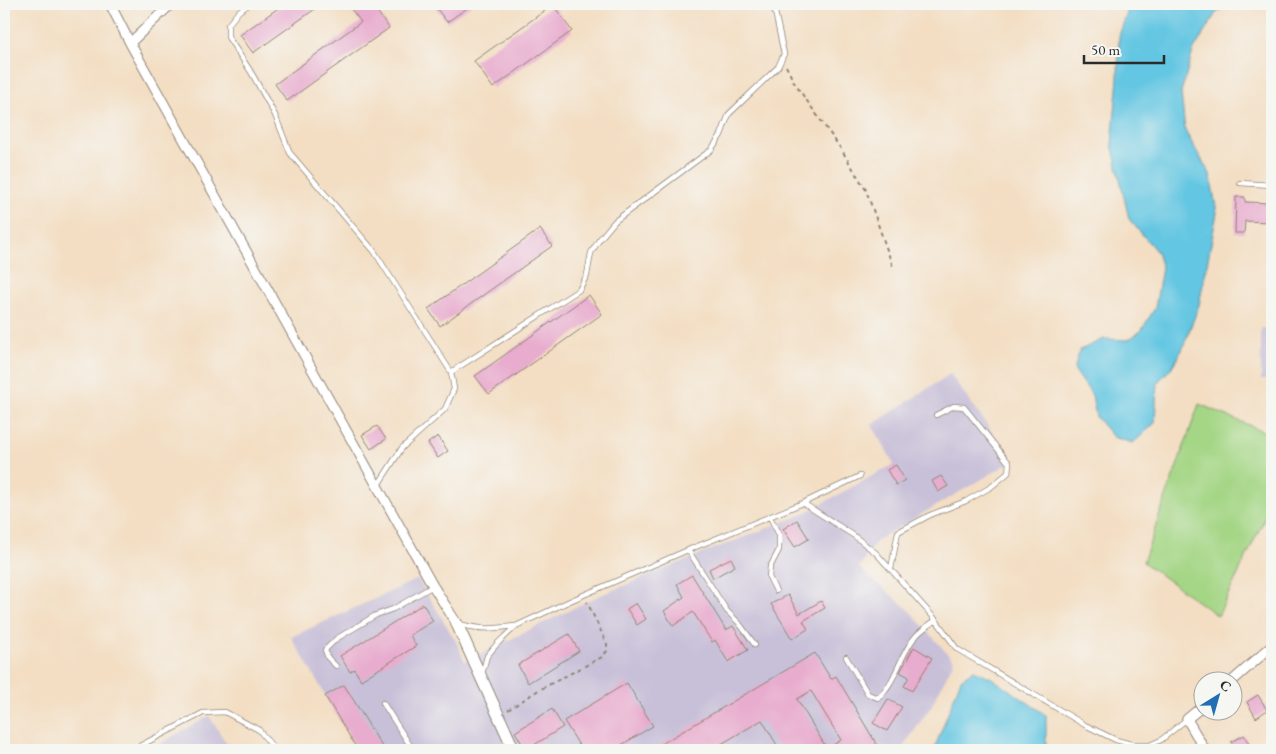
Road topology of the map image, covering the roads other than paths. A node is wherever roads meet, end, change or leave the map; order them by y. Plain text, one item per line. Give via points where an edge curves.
1 (110, 4) edge
2 (171, 4) edge
3 (250, 4) edge
4 (770, 4) edge
5 (130, 43) junction
6 (1240, 183) dead end
7 (1272, 185) edge
8 (451, 372) junction
9 (936, 415) dead end
10 (860, 476) dead end
11 (377, 486) junction
12 (804, 503) junction
13 (770, 517) junction
14 (688, 550) junction
15 (891, 569) junction
16 (433, 586) junction
17 (776, 591) dead end
18 (936, 620) junction
19 (457, 624) junction
20 (516, 626) junction
21 (755, 645) dead end
22 (1272, 646) edge
23 (846, 656) dead end
24 (336, 666) dead end
25 (1242, 672) edge
26 (481, 677) junction
27 (383, 703) dead end
28 (1194, 713) edge
29 (1187, 719) junction
30 (132, 750) edge
31 (275, 750) edge
32 (413, 750) edge
33 (514, 750) edge
34 (1205, 750) edge

1 - 5 street
2 - 5 street
3 - 8 lane via 239,11 228,25 228,38 275,115 290,153 374,251
4 - 8 lane via 775,12 784,54 778,67 729,114 712,150 616,221 591,252 588,275 579,290
5 - 11 street
6 - 7 lane
8 - 11 lane via 454,389 445,409 402,448
9 - 15 lane via 954,406 964,407 1009,463 1008,473 966,501 898,532
10 - 12 lane
11 - 16 street
12 - 13 lane
12 - 15 lane via 853,535
13 - 14 lane
13 - 17 lane via 779,535 779,550 770,567
14 - 20 lane
14 - 21 lane via 727,611
15 - 18 lane
16 - 19 street
16 - 24 lane via 336,638 325,650
18 - 23 lane via 911,642 878,698 868,694
18 - 29 lane via 957,649 1116,740 1150,745
19 - 20 lane via 491,630
19 - 26 street
20 - 26 lane via 487,656
22 - 25 street
26 - 33 street
27 - 32 lane
28 - 29 street
29 - 34 street
30 - 31 lane via 203,713 225,712 258,730

